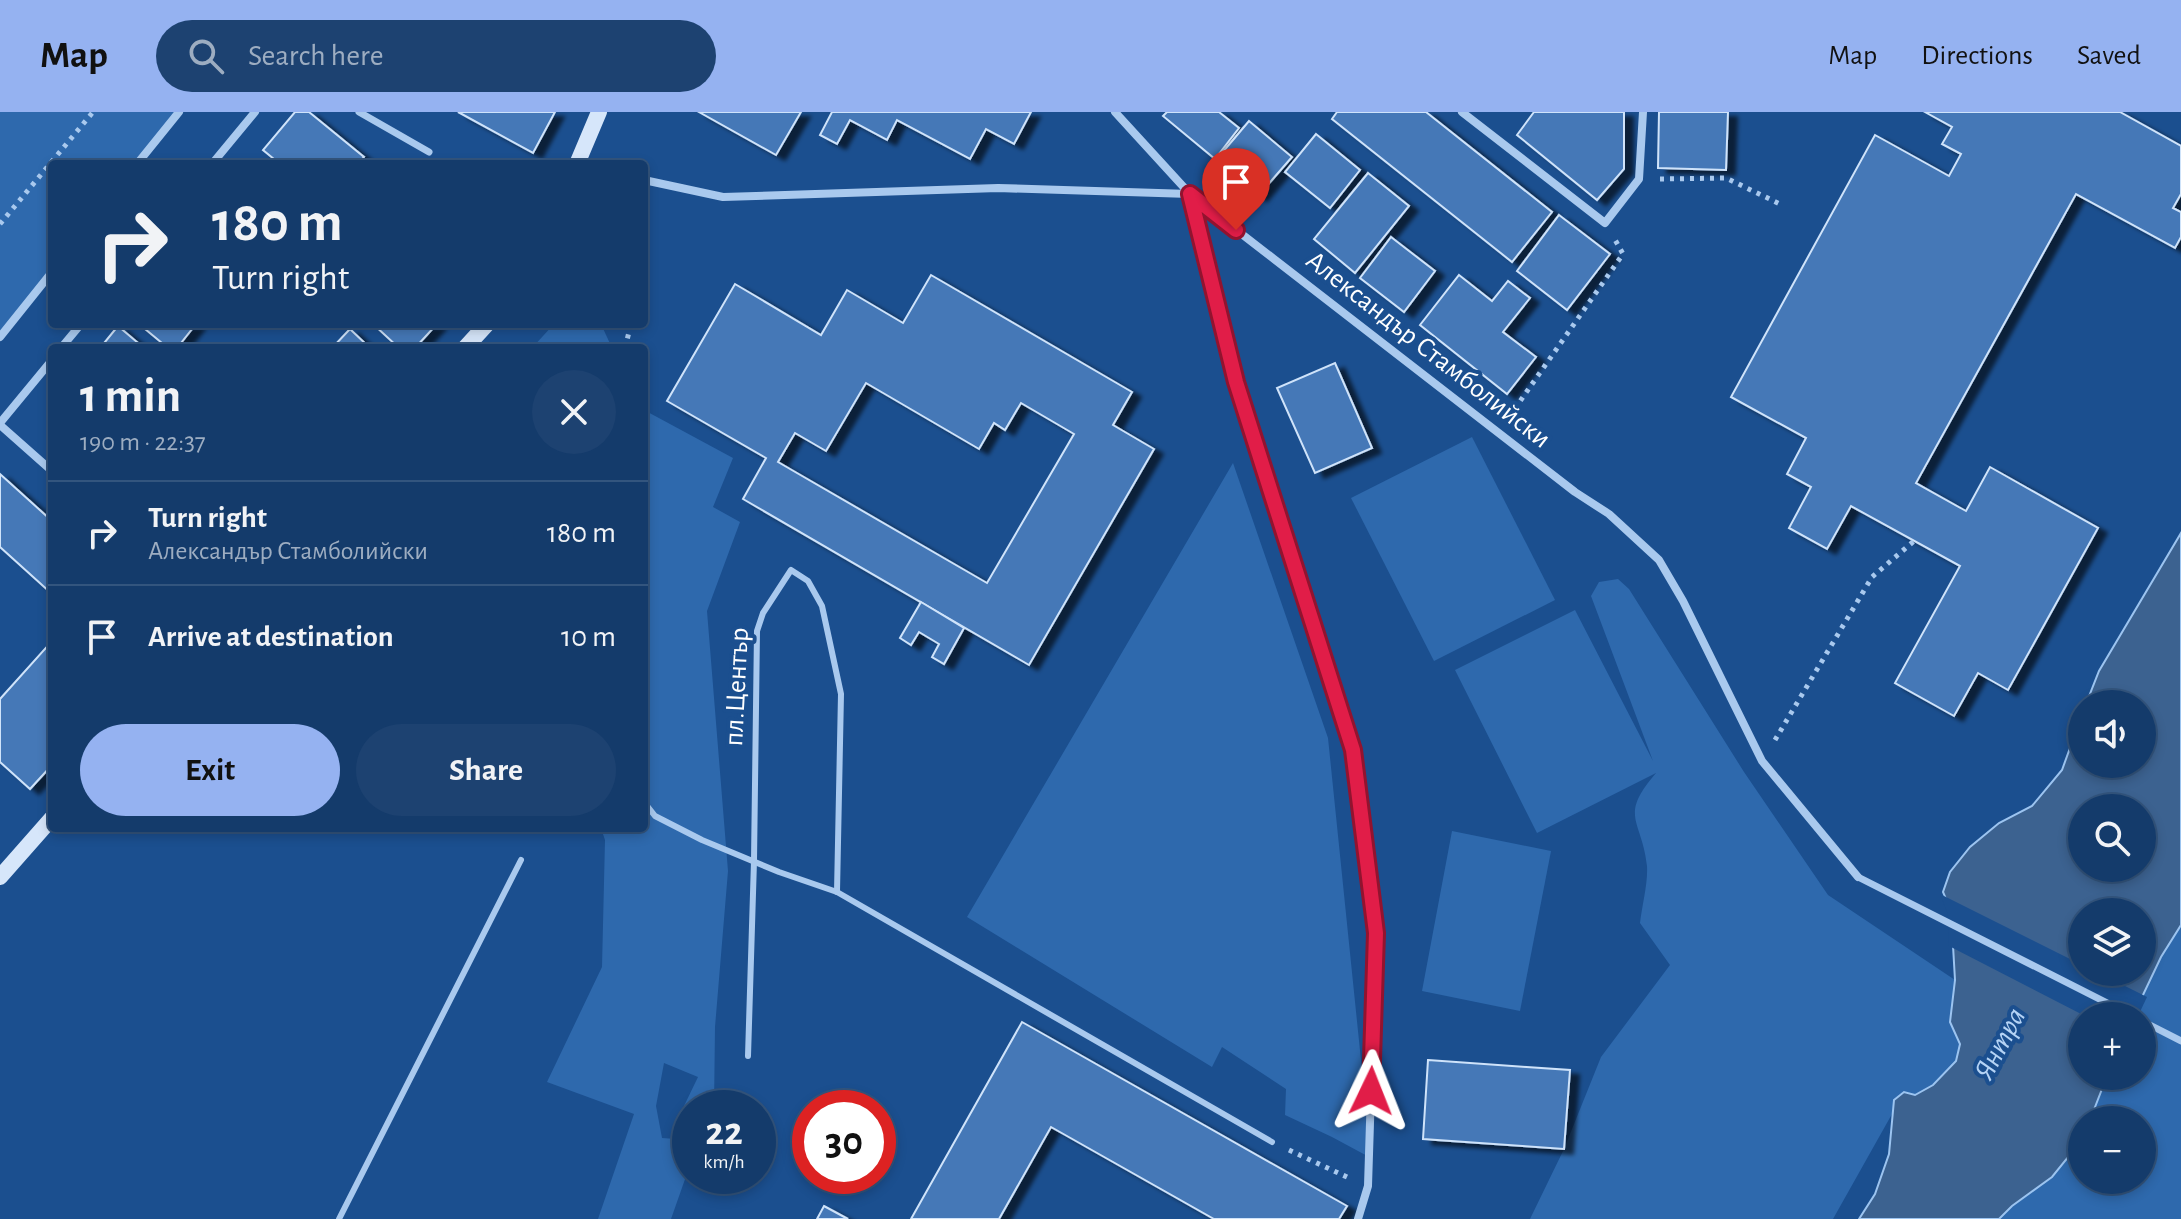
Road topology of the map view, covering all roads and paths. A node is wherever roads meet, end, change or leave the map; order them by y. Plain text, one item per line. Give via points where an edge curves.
1 (93, 112) edge
2 (179, 112) edge
3 (255, 112) edge
4 (359, 112) edge
5 (599, 112) edge
6 (1115, 112) edge
7 (1462, 112) edge
8 (1643, 112) edge
9 (429, 152) dead end
10 (53, 160) edge
11 (140, 160) edge
12 (215, 160) edge
13 (579, 160) edge
14 (48, 166) edge
15 (1639, 179) junction
16 (648, 181) edge
17 (1190, 194) junction
18 (1782, 205) dead end
19 (1605, 223) junction
20 (0, 224) edge
21 (48, 277) edge
22 (78, 328) edge
23 (483, 328) edge
24 (0, 337) edge
25 (64, 344) edge
26 (469, 344) edge
27 (48, 365) edge
28 (0, 424) edge
29 (1499, 431) junction
30 (48, 467) edge
31 (1914, 541) dead end
32 (1762, 761) junction
33 (648, 807) edge
34 (48, 823) edge
35 (521, 860) dead end
36 (754, 861) junction
37 (0, 877) edge
38 (1858, 877) joint
39 (837, 892) junction
40 (2105, 1002) edge
41 (2156, 1028) edge
42 (2181, 1041) edge
43 (748, 1056) dead end
44 (1272, 1142) joint
45 (1368, 1186) junction
46 (339, 1219) edge
47 (1358, 1219) edge

1 - 10 path
2 - 11 street
3 - 12 street
4 - 9 street
5 - 13 main road
6 - 17 street, Александър Стамболийски
7 - 19 street
8 - 15 street
14 - 20 path
15 - 18 path via 1726,178
15 - 19 street
16 - 17 street via 723,197 998,188
17 - 29 street, Александър Стамболийски
17 - 45 street via 1236,382 1353,750 1376,933
19 - 29 path via 1623,254
21 - 24 street
22 - 25 street
23 - 26 main road
27 - 28 street
28 - 30 street
29 - 32 street, Александър Стамболийски via 1609,514 1659,560
31 - 32 path via 1872,577
32 - 38 street, Александър Стамболийски
33 - 36 lane via 702,840
34 - 37 main road
35 - 46 lane
36 - 39 lane
36 - 39 lane, пл.Център via 757,631 791,570 808,581 822,606 841,694
36 - 43 lane, пл.Център
38 - 40 street
39 - 44 lane
41 - 42 street
44 - 45 path
45 - 47 street

